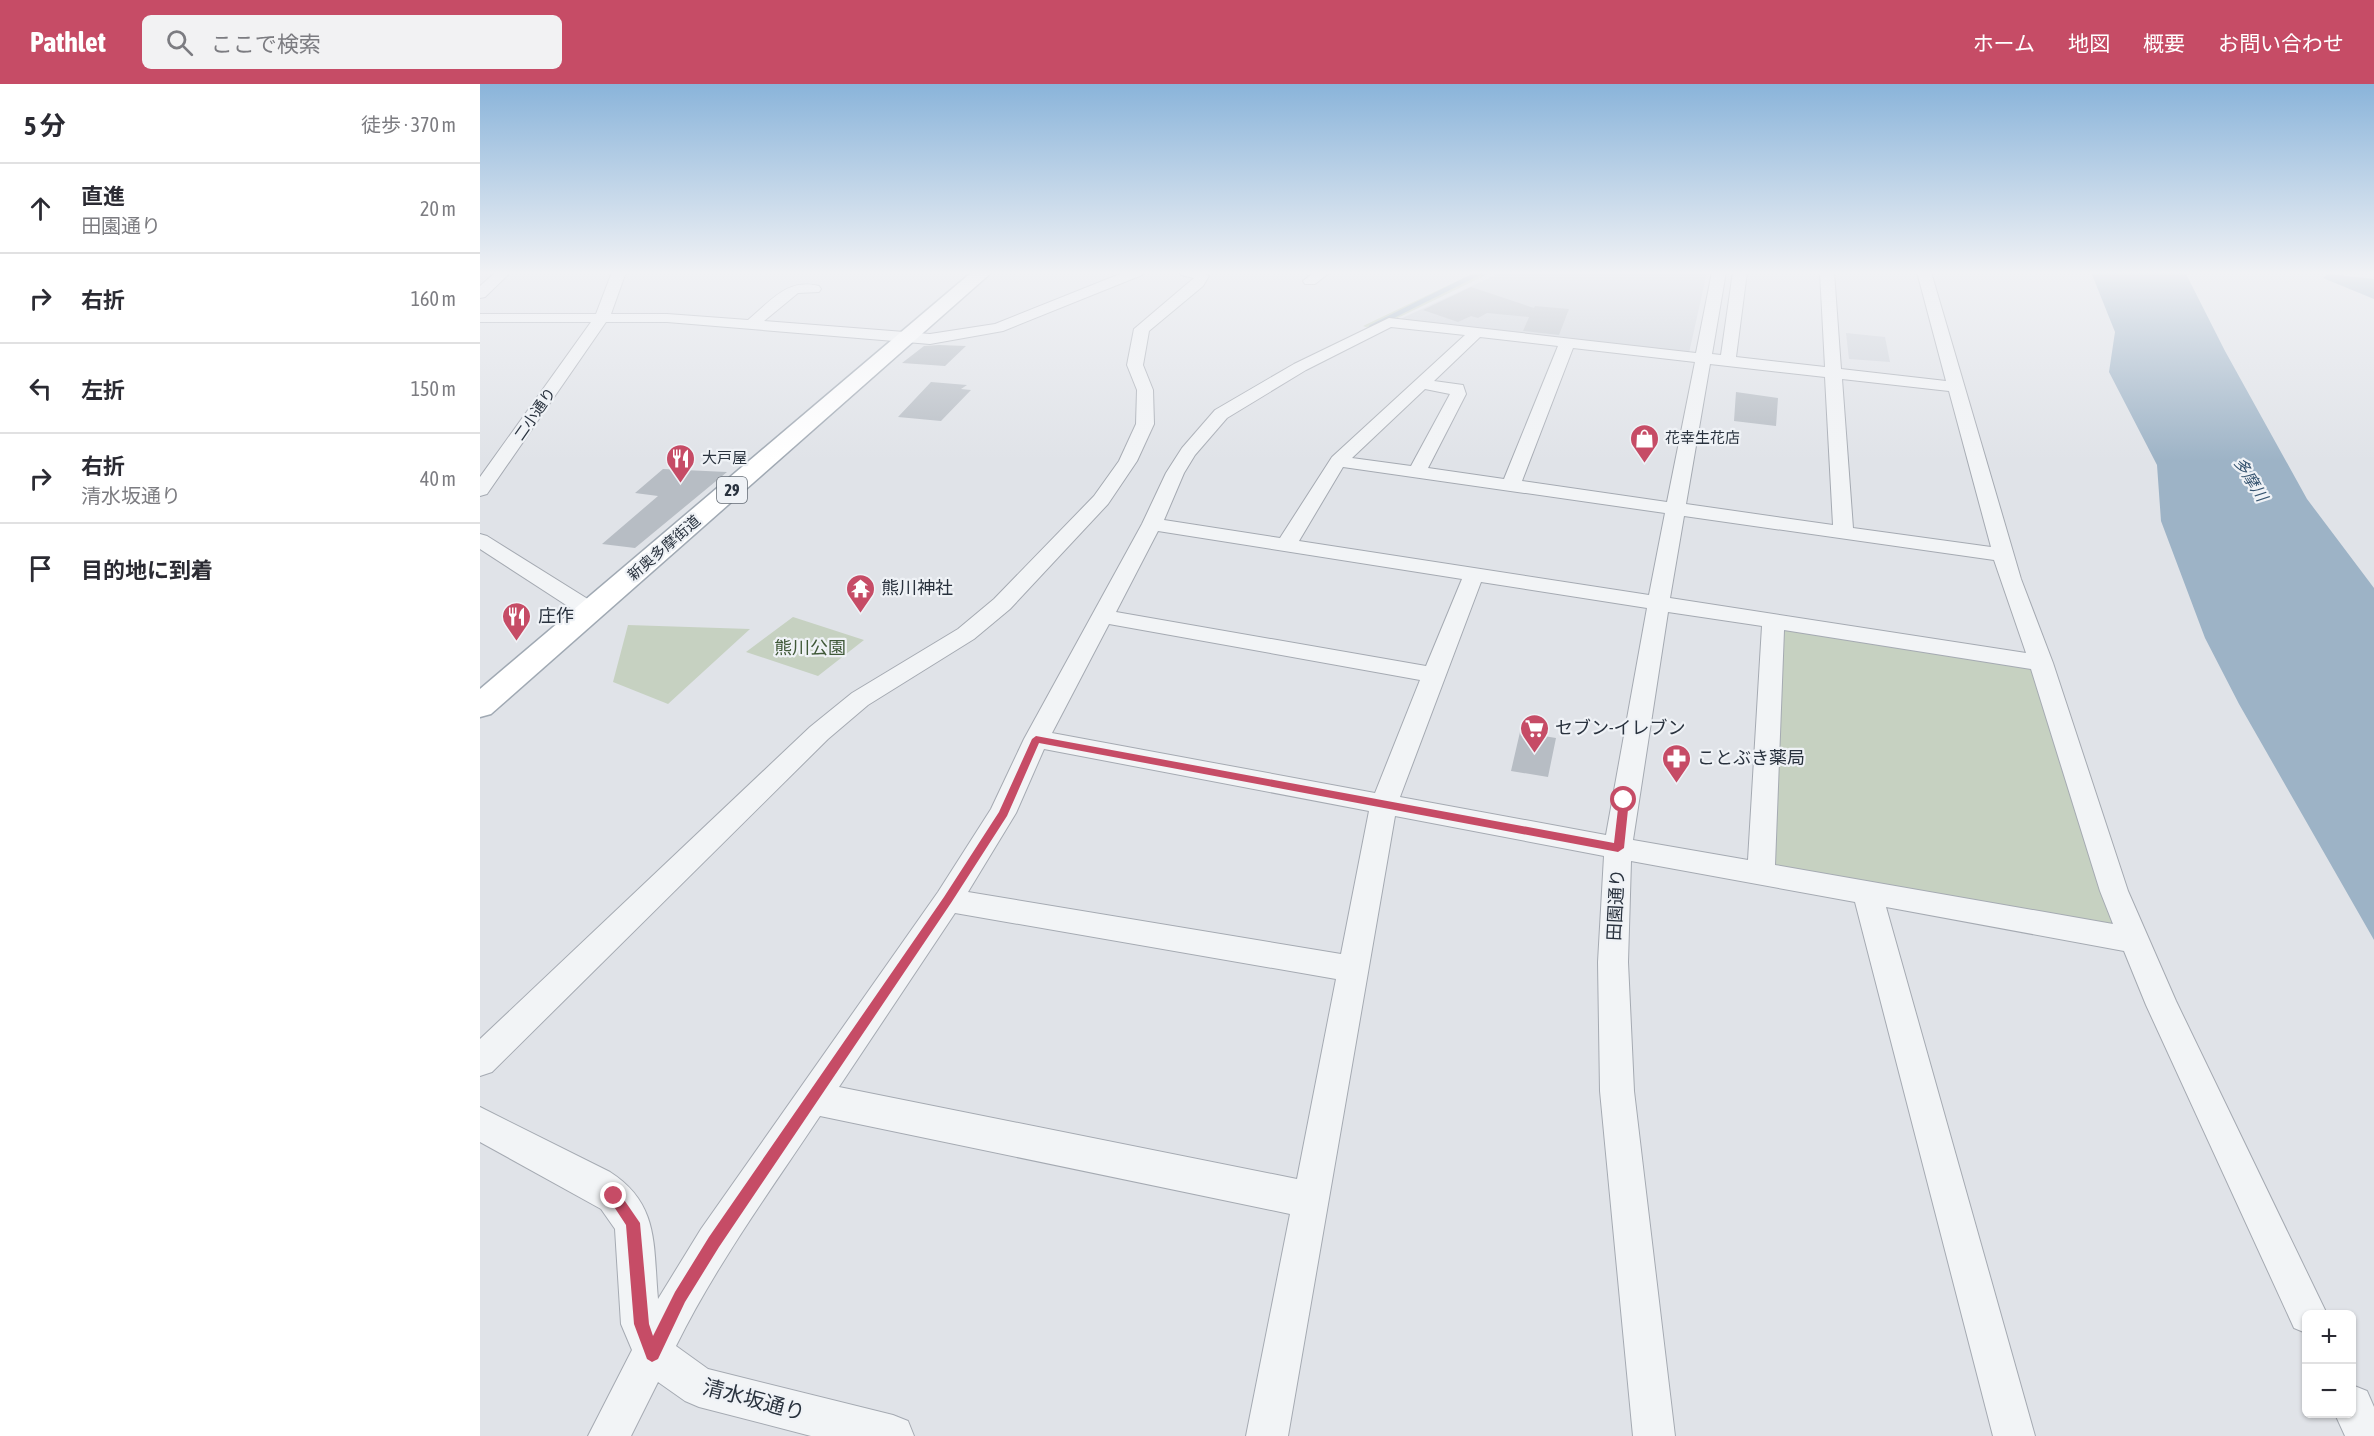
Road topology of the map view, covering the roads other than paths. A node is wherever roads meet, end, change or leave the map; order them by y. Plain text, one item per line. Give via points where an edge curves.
1 (590, 335) edge
2 (883, 335) edge
3 (955, 335) edge
4 (1141, 335) edge
5 (1363, 335) edge
6 (1474, 335) edge
7 (1505, 335) edge
8 (1716, 335) edge
9 (1722, 335) edge
10 (1831, 335) edge
11 (1942, 335) edge
12 (908, 337) junction
13 (1567, 342) junction
14 (1715, 359) junction
15 (1833, 372) junction
16 (1422, 384) junction
17 (1956, 387) junction
18 (1338, 461) junction
19 (1417, 472) junction
20 (1511, 485) junction
21 (480, 490) edge
22 (1675, 508) junction
23 (1152, 524) junction
24 (1843, 532) junction
25 (480, 540) edge
26 (1286, 544) junction
27 (2004, 555) junction
28 (1474, 574) junction
29 (1659, 603) junction
30 (591, 611) junction
31 (1101, 616) junction
32 (1773, 621) junction
33 (2041, 663) junction
34 (1435, 675) junction
35 (480, 706) edge
36 (1036, 739) junction
37 (1384, 803) junction
38 (1618, 848) junction
39 (1761, 872) junction
40 (1867, 891) junction
41 (948, 900) junction
42 (2134, 940) junction
43 (1353, 969) junction
44 (480, 1061) edge
45 (812, 1098) junction
46 (480, 1124) edge
47 (1310, 1200) junction
48 (2306, 1310) edge
49 (652, 1354) junction
50 (2356, 1415) edge
51 (609, 1436) edge
52 (893, 1436) edge
53 (1267, 1436) edge
54 (1654, 1436) edge
55 (2014, 1436) edge
56 (2366, 1436) edge

1 - 21 street, 二小通り
2 - 12 street
3 - 12 street
4 - 44 street via 1135,365 1145,390 1145,424 1128,461 1101,500 1002,604 966,634 860,699 819,733
5 - 23 street via 1221,414 1188,452
6 - 16 street
7 - 13 street
8 - 14 street, 田園通り
9 - 14 street
10 - 15 street
11 - 17 street
12 - 30 main road, 新奥多摩街道 / 29
13 - 14 street
13 - 20 street
14 - 15 street
14 - 22 street, 田園通り
15 - 17 street
15 - 24 street
16 - 18 street
16 - 19 street via 1458,392
17 - 27 street
18 - 19 street
18 - 26 street
19 - 20 street
20 - 22 street
22 - 24 street
22 - 29 street, 田園通り
23 - 26 street
23 - 31 street
24 - 27 street
25 - 30 street
26 - 28 street
27 - 33 street
28 - 29 street
28 - 34 street
29 - 32 street
29 - 38 street, 田園通り
30 - 35 main road, 新奥多摩街道 / 29
31 - 34 street
31 - 36 street
32 - 33 street
32 - 39 street
33 - 42 street via 2100,850
34 - 37 street
36 - 37 street
36 - 41 street via 1003,813
37 - 38 street
37 - 43 street
38 - 39 street
38 - 54 street, 田園通り via 1613,962 1617,1091
39 - 40 street
40 - 42 street
40 - 55 street
41 - 43 street
41 - 45 street
42 - 48 street
43 - 47 street
45 - 47 street
45 - 49 street via 714,1242 680,1297
46 - 49 street via 597,1185 614,1196 625,1210 633,1223 641,1324
47 - 53 street
49 - 51 street
49 - 52 street, 清水坂通り via 699,1387
50 - 56 street

